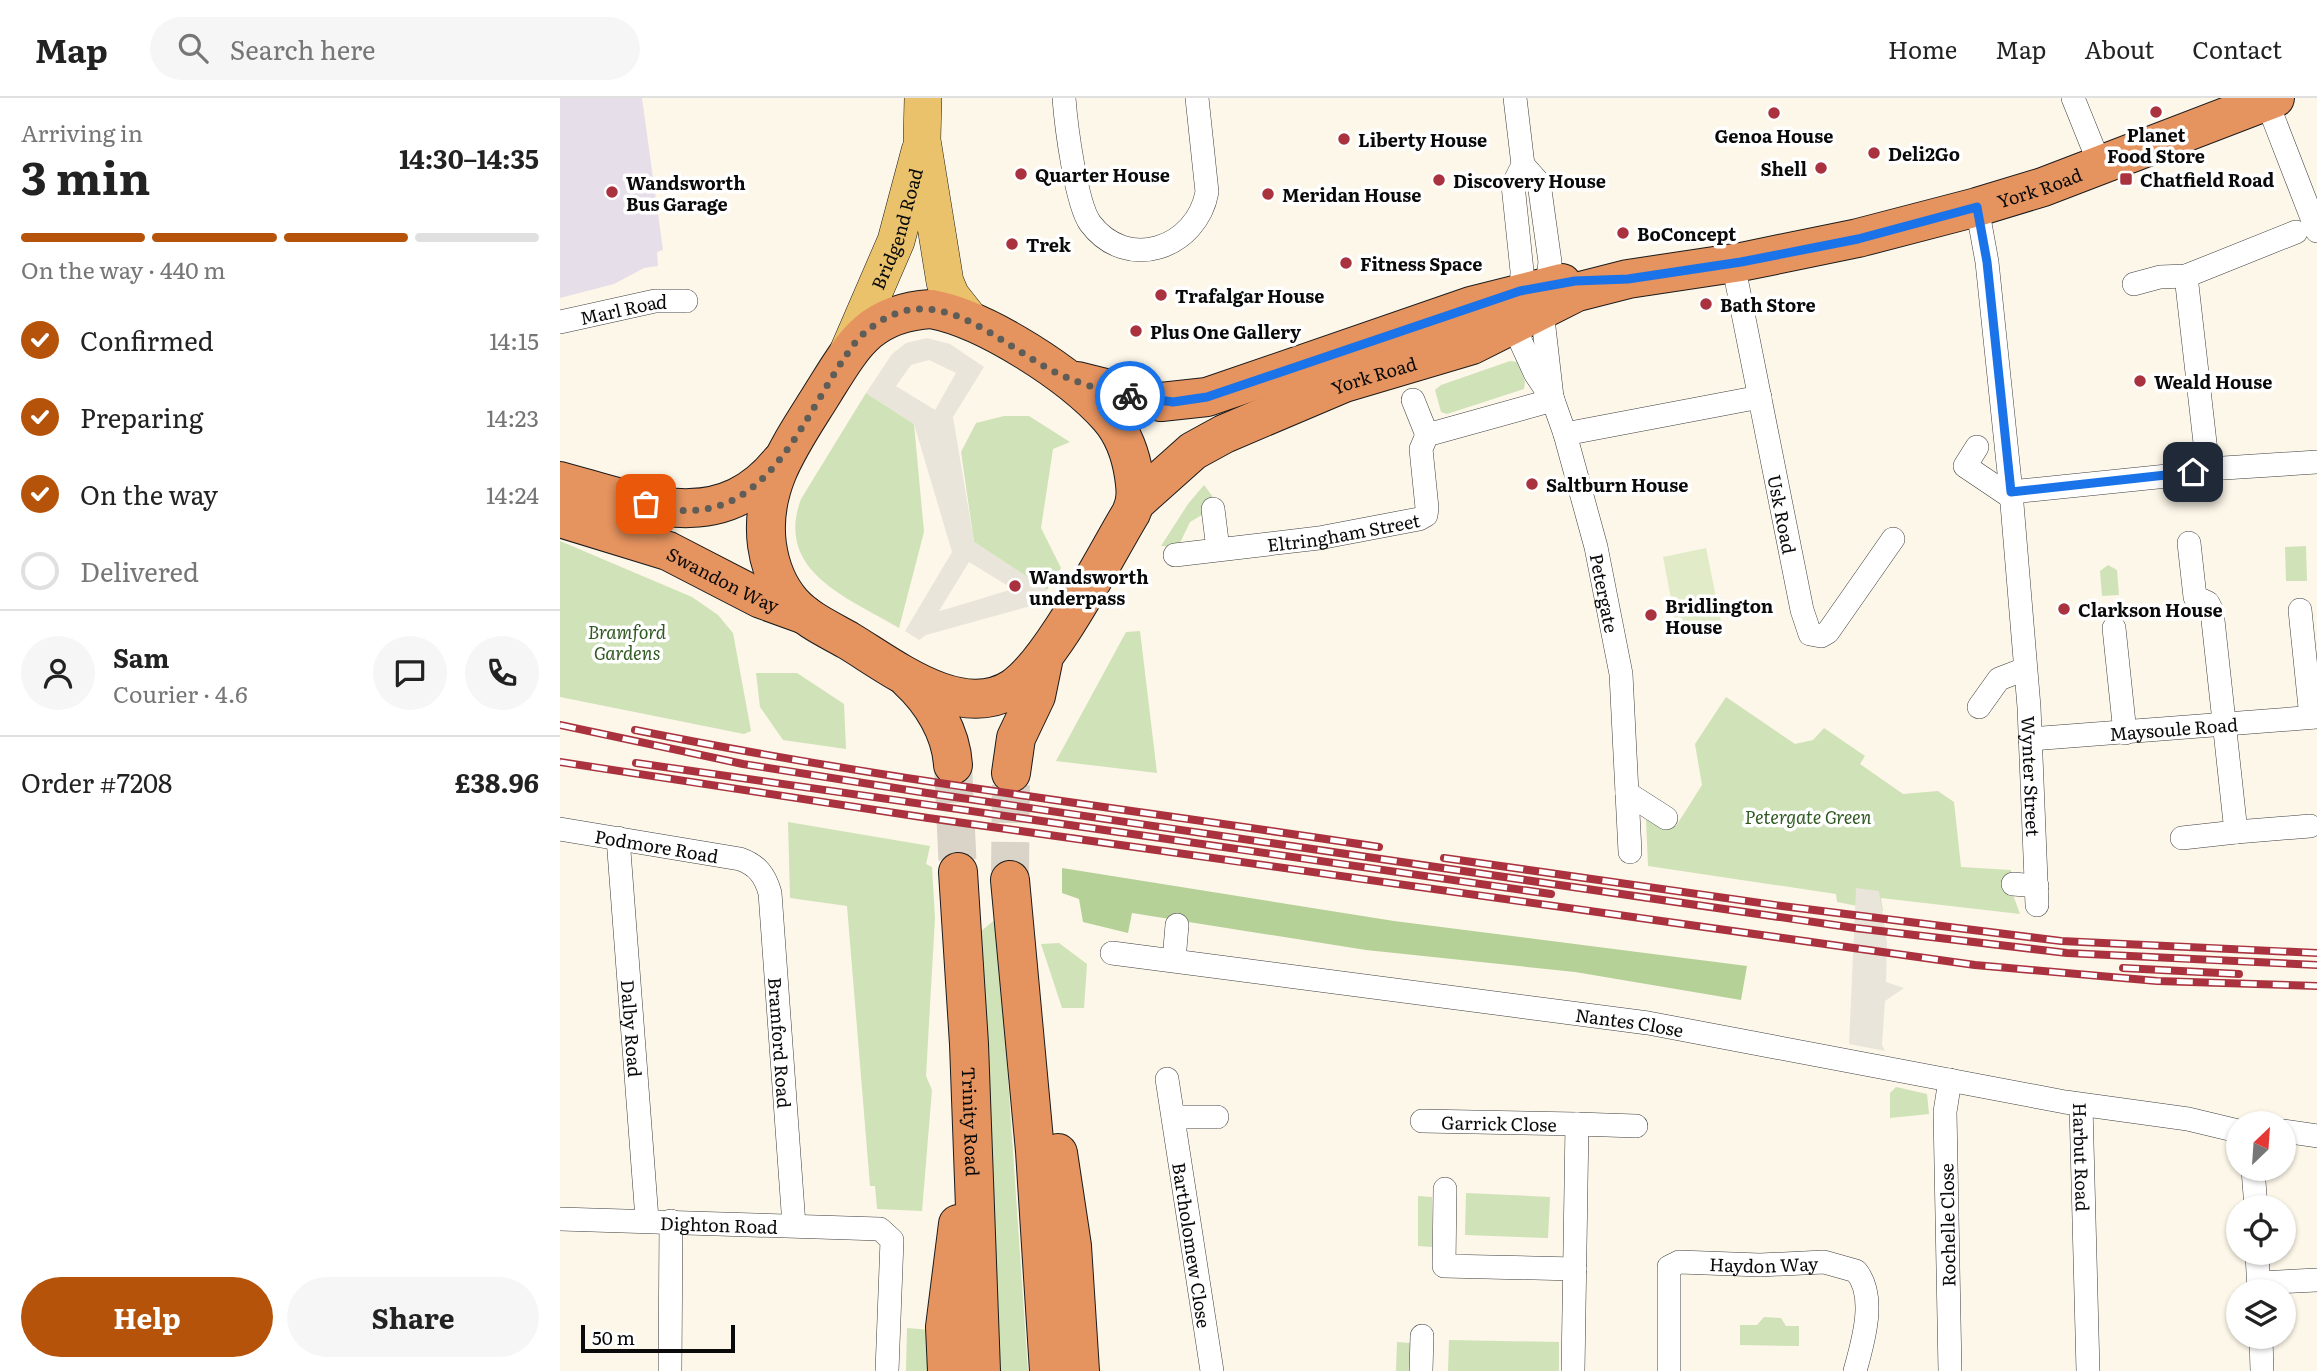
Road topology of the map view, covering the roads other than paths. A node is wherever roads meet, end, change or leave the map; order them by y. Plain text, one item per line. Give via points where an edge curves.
1 (923, 98) edge
2 (1063, 98) edge
3 (1197, 98) edge
4 (1515, 98) edge
5 (2073, 98) edge
6 (2272, 99) edge
7 (922, 140) junction
8 (2100, 165) junction
9 (1977, 207) junction
10 (2306, 231) edge
11 (1733, 263) junction
12 (2186, 276) junction
13 (2134, 284) dead end
14 (686, 301) dead end
15 (1532, 301) junction
16 (970, 320) junction
17 (560, 322) edge
18 (848, 352) junction
19 (1068, 378) junction
20 (1760, 397) junction
21 (1413, 400) dead end
22 (1553, 400) junction
23 (1565, 434) junction
24 (1427, 435) junction
25 (1977, 447) dead end
26 (782, 461) junction
27 (2317, 462) edge
28 (2208, 469) junction
29 (560, 481) edge
30 (2011, 495) junction
31 (1136, 502) junction
32 (1213, 509) dead end
33 (560, 518) edge
34 (1893, 539) dead end
35 (2189, 543) dead end
36 (1218, 549) junction
37 (1175, 555) dead end
38 (2300, 610) dead end
39 (807, 616) junction
40 (2114, 628) dead end
41 (1044, 657) junction
42 (892, 667) junction
43 (2025, 669) junction
44 (1979, 707) dead end
45 (2314, 717) edge
46 (2223, 725) junction
47 (2125, 733) junction
48 (2030, 739) junction
49 (953, 765) tunnel mouth
50 (1011, 773) tunnel mouth
51 (1627, 793) junction
52 (1666, 818) dead end
53 (2310, 827) dead end
54 (560, 829) edge
55 (2236, 832) junction
56 (618, 838) junction
57 (2182, 838) dead end
58 (1630, 852) dead end
59 (752, 864) joint
60 (957, 872) tunnel mouth
61 (1010, 880) tunnel mouth
62 (2013, 884) dead end
63 (1177, 925) dead end
64 (1014, 945) junction
65 (1112, 953) dead end
66 (1174, 960) junction
67 (1167, 1079) dead end
68 (1950, 1080) junction
69 (2081, 1105) junction
70 (1217, 1117) dead end
71 (1175, 1118) junction
72 (1422, 1121) dead end
73 (1577, 1124) junction
74 (1636, 1126) dead end
75 (2226, 1128) edge
76 (2296, 1133) edge
77 (2317, 1136) edge
78 (972, 1147) junction
79 (1445, 1189) dead end
80 (560, 1219) edge
81 (647, 1219) junction
82 (671, 1221) junction
83 (794, 1225) junction
84 (1575, 1269) junction
85 (2317, 1280) edge
86 (2296, 1283) edge
87 (1422, 1336) dead end
88 (2261, 1349) edge
89 (670, 1371) edge
90 (887, 1371) edge
91 (947, 1371) edge
92 (981, 1371) edge
93 (1049, 1371) edge
94 (1080, 1371) edge
95 (1212, 1371) edge
96 (1421, 1371) edge
97 (1573, 1371) edge
98 (1669, 1371) edge
99 (1855, 1371) edge
100 (1950, 1371) edge
101 (2088, 1371) edge
102 (2262, 1371) edge

1 - 7 main road, Bridgend Road
2 - 3 street via 1084,211 1103,237 1138,250 1178,240 1201,212 1207,192
4 - 15 street, Petergate via 1523,164 1539,183 1550,262
5 - 8 street
6 - 8 highway, York Road
6 - 10 street
7 - 16 main road, Bridgend Road via 945,282
7 - 18 main road, Bridgend Road via 896,241
8 - 9 highway, York Road
9 - 11 highway, York Road via 1858,239
9 - 30 street, Wynter Street
10 - 12 street
11 - 15 highway, York Road via 1628,279
11 - 20 street, Usk Road
12 - 13 street
12 - 28 street
14 - 17 street, Marl Road via 655,301
15 - 19 highway, York Road via 1189,400 1144,399
15 - 22 street, Petergate via 1523,350
15 - 31 highway, York Road via 1472,345 1344,383 1224,434 1193,451
16 - 18 highway via 931,309 898,314 870,328
16 - 19 highway
18 - 26 highway
19 - 31 highway via 1118,430 1130,457
20 - 23 street
20 - 34 street, Usk Road via 1807,631 1821,636 1828,632
21 - 24 street, Eltringham Street
22 - 23 street, Petergate
22 - 24 street
23 - 51 street, Petergate via 1596,547 1621,674
24 - 36 street, Eltringham Street via 1421,449 1427,508 1419,519 1319,538
25 - 30 street via 1965,466
26 - 29 highway via 749,490 721,504 692,509 653,506
26 - 39 highway via 767,499 768,548 784,593
27 - 28 street
28 - 30 street
30 - 43 street, Wynter Street
31 - 41 highway, York Road
32 - 36 street
33 - 39 highway, Swandon Way via 668,551 761,599
35 - 46 street via 2195,597 2208,603 2212,611
36 - 37 street, Eltringham Street
38 - 45 street
39 - 42 highway
40 - 47 street
41 - 42 highway via 1012,689 987,698 932,688
41 - 50 highway via 1036,696 1016,738
42 - 49 highway via 929,703 952,748
43 - 44 street via 1999,679
43 - 48 street, Wynter Street
45 - 46 street, Maysoule Road
46 - 47 street, Maysoule Road
46 - 55 street
47 - 48 street, Maysoule Road
48 - 62 street, Wynter Street via 2037,896
51 - 52 street
51 - 58 street, Petergate
53 - 55 street
54 - 56 street, Podmore Road
55 - 57 street
56 - 59 street, Podmore Road
56 - 81 street, Dalby Road
59 - 83 street, Bramford Road via 765,877 770,893
60 - 78 highway, Trinity Road
61 - 64 highway
63 - 66 street
64 - 93 highway via 1035,1151
64 - 94 highway via 1042,1055 1066,1205
65 - 66 street, Nantes Close
66 - 68 street, Nantes Close via 1648,1023
67 - 71 street, Bartholomew Close
68 - 69 street, Nantes Close
68 - 100 street, Rochelle Close via 1945,1112
69 - 75 street, Harbut Road
69 - 101 street, Harbut Road
70 - 71 street
71 - 95 street, Bartholomew Close
72 - 73 street, Garrick Close
73 - 74 street, Garrick Close
73 - 84 street, Garrick Close
76 - 77 street
78 - 91 highway via 951,1257 945,1327
78 - 92 highway, Trinity Road
79 - 84 street via 1444,1266
80 - 81 street, Dighton Road
81 - 82 street, Dighton Road
82 - 83 street, Dighton Road
82 - 89 street
83 - 90 street, Dighton Road via 880,1229 892,1240
84 - 97 street, Garrick Close
85 - 86 street
87 - 96 street
88 - 102 street
98 - 99 street, Haydon Way via 1669,1267 1679,1262 1824,1262 1856,1271 1865,1288 1866,1335

